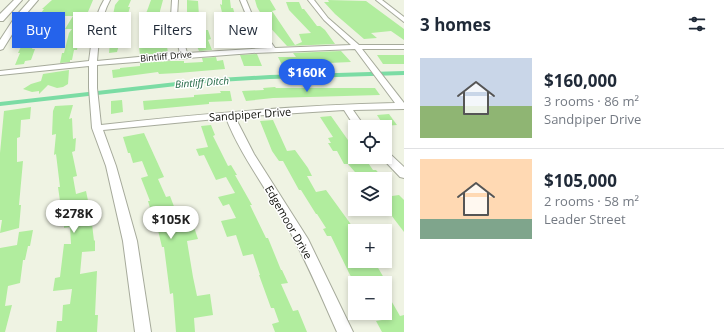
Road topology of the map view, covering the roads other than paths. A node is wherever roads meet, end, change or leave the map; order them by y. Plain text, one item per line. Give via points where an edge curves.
1 (18, 0) edge
2 (34, 0) edge
3 (107, 0) edge
4 (175, 0) edge
5 (243, 0) edge
6 (311, 0) edge
7 (379, 0) edge
8 (9, 9) junction
9 (25, 9) junction
10 (0, 19) edge
11 (404, 20) edge
12 (0, 47) edge
13 (357, 47) junction
14 (404, 47) edge
15 (272, 49) junction
16 (184, 55) junction
17 (93, 62) junction
18 (0, 72) edge
19 (403, 106) edge
20 (346, 108) junction
21 (229, 115) junction
22 (355, 120) edge
23 (97, 128) junction
24 (392, 162) edge
25 (404, 174) edge
26 (143, 332) edge
27 (346, 332) edge

1 - 8 main road
2 - 9 main road
3 - 17 street via 96,34
4 - 16 street via 174,17
5 - 15 street via 250,17
6 - 13 street via 326,19
7 - 11 street
8 - 9 main road
8 - 10 main road
9 - 12 main road
13 - 14 street, Bintliff Drive
13 - 15 street, Bintliff Drive
13 - 19 street
15 - 16 street, Bintliff Drive
16 - 17 street, Bintliff Drive
17 - 18 street, Bintliff Drive
17 - 23 street
19 - 20 street, Sandpiper Drive
20 - 21 street, Sandpiper Drive
20 - 22 street
21 - 23 street, Sandpiper Drive
21 - 27 street, Edgemoor Drive via 238,136 312,261
23 - 26 street via 130,241
24 - 25 street

